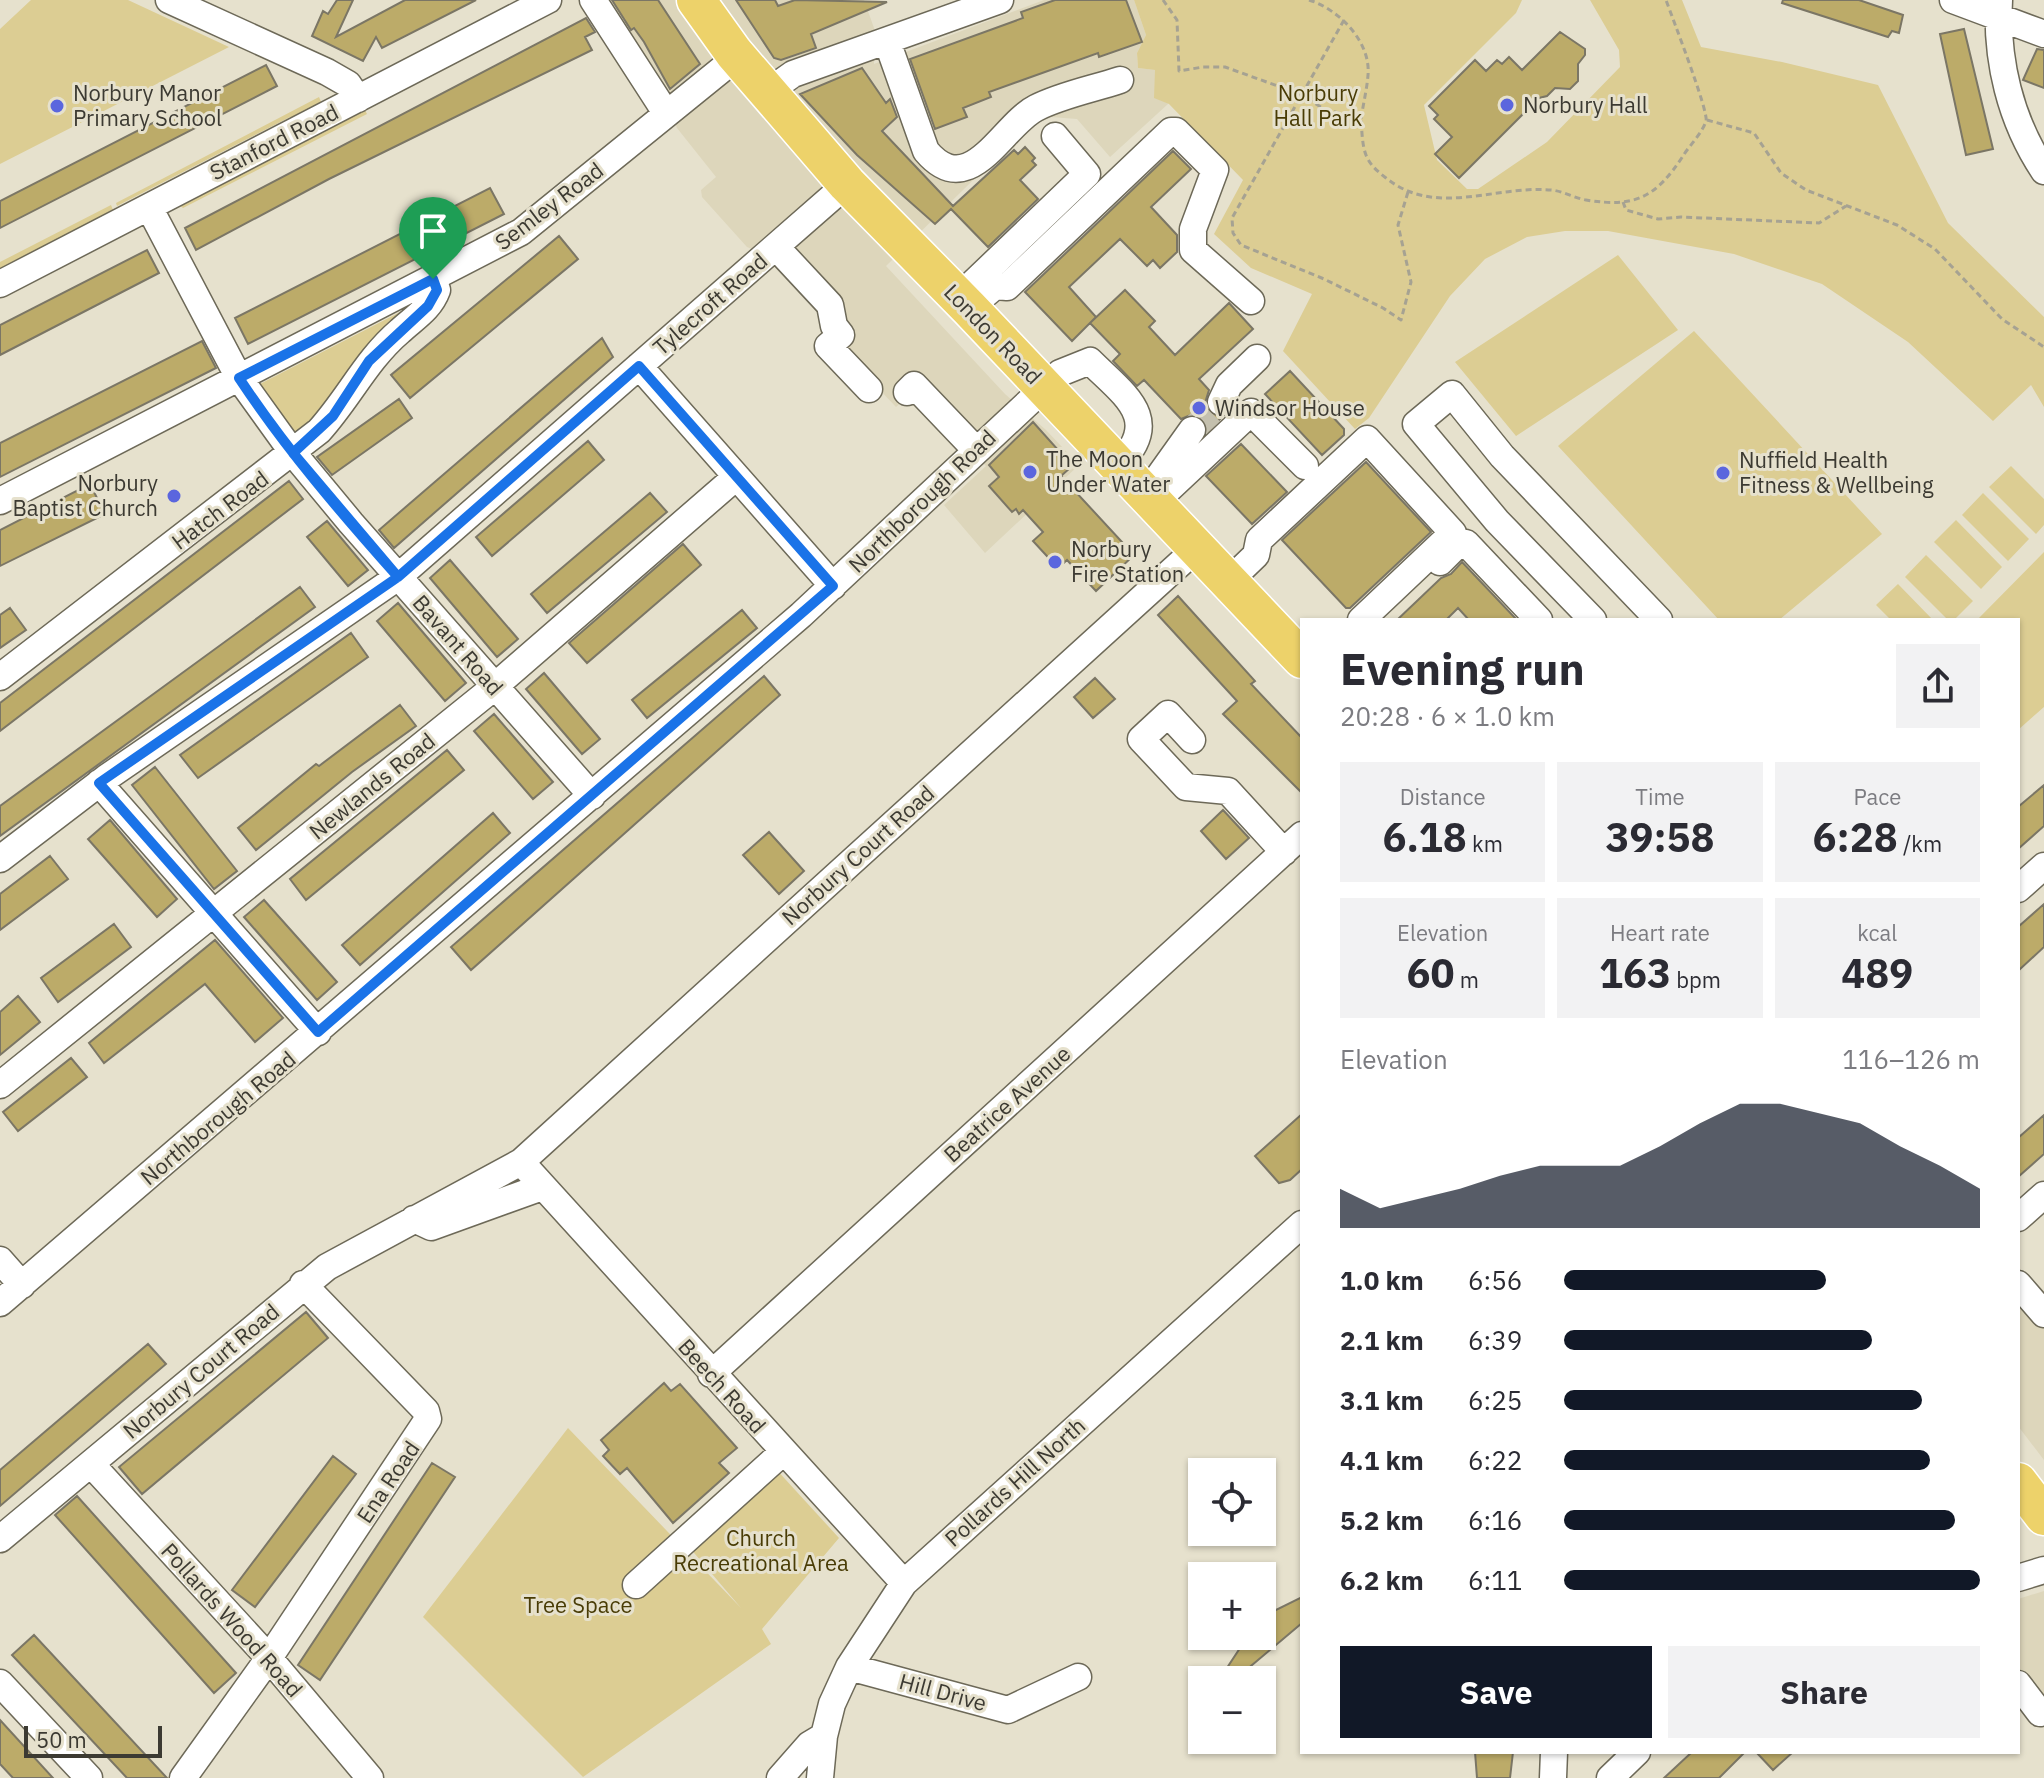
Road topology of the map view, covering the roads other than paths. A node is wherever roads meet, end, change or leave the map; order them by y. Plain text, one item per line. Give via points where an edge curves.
1 (169, 0) edge
2 (548, 0) edge
3 (593, 0) edge
4 (696, 0) edge
5 (1000, 0) edge
6 (1953, 0) edge
7 (511, 8) edge
8 (1999, 8) edge
9 (2044, 34) edge
10 (887, 41) junction
11 (737, 57) junction
12 (1120, 80) dead end
13 (766, 93) junction
14 (358, 99) junction
15 (666, 113) junction
16 (1055, 136) dead end
17 (2044, 171) edge
18 (847, 184) junction
19 (149, 207) junction
20 (776, 247) junction
21 (433, 279) junction
22 (0, 284) edge
23 (1251, 301) dead end
24 (964, 302) junction
25 (1257, 358) dead end
26 (639, 366) junction
27 (239, 378) junction
28 (1043, 387) junction
29 (869, 389) dead end
30 (907, 392) dead end
31 (1221, 402) tunnel mouth
32 (1192, 430) tunnel mouth
33 (976, 450) junction
34 (293, 453) junction
35 (1118, 465) junction
36 (1305, 466) dead end
37 (736, 477) junction
38 (1151, 498) junction
39 (0, 501) edge
40 (1196, 549) junction
41 (398, 577) junction
42 (1229, 581) junction
43 (833, 586) junction
44 (1363, 618) edge
45 (1382, 618) edge
46 (1537, 618) edge
47 (1591, 618) edge
48 (1657, 618) edge
49 (1300, 657) edge
50 (0, 677) edge
51 (495, 687) junction
52 (1176, 776) junction
53 (99, 783) junction
54 (592, 796) junction
55 (1293, 843) edge
56 (0, 859) edge
57 (2044, 866) edge
58 (2020, 887) edge
59 (214, 913) junction
60 (318, 1032) junction
61 (0, 1085) edge
62 (521, 1162) junction
63 (542, 1187) junction
64 (2044, 1195) edge
65 (2020, 1216) edge
66 (414, 1219) junction
67 (1300, 1226) edge
68 (0, 1260) edge
69 (303, 1284) junction
70 (22, 1285) junction
71 (2020, 1286) edge
72 (0, 1303) edge
73 (2044, 1314) edge
74 (711, 1374) junction
75 (783, 1452) junction
76 (91, 1464) junction
77 (2020, 1485) edge
78 (2043, 1514) edge
79 (0, 1539) edge
80 (2044, 1570) edge
81 (2020, 1577) edge
82 (904, 1583) junction
83 (636, 1585) dead end
84 (269, 1658) junction
85 (849, 1667) junction
86 (1078, 1677) dead end
87 (0, 1683) edge
88 (2020, 1687) edge
89 (2040, 1713) dead end
90 (824, 1736) junction
91 (1554, 1754) edge
92 (1635, 1754) edge
93 (89, 1778) edge
94 (183, 1778) edge
95 (370, 1778) edge
96 (780, 1778) edge
97 (820, 1778) edge
98 (1553, 1778) edge
99 (1610, 1778) edge

1 - 14 street via 327,72 348,84
2 - 7 street, Stanford Road
3 - 15 street
4 - 11 highway, London Road
5 - 10 street
6 - 8 street
7 - 14 street, Stanford Road
8 - 9 street
8 - 17 street via 2010,101
10 - 12 street via 926,151 949,167 980,162 1034,109
10 - 13 street via 793,74
11 - 13 highway, London Road
11 - 15 street, Semley Road
13 - 18 highway, London Road
14 - 19 street, Stanford Road
15 - 21 street, Semley Road via 521,232
16 - 24 street via 1087,174
18 - 20 street, Tylecroft Road
18 - 24 highway, London Road
19 - 22 street, Stanford Road
19 - 27 street, Bavant Road
20 - 26 street, Tylecroft Road
20 - 29 street via 830,305 841,335 828,346
21 - 27 street, Semley Road
21 - 34 street, Hatch Road via 437,290 428,306 375,354 333,416
23 - 24 street via 1193,250 1193,229 1215,170 1171,131 1007,287 995,286
24 - 28 highway, London Road
25 - 31 street via 1229,385
26 - 37 street
26 - 41 street, Tylecroft Road
27 - 34 street, Bavant Road
27 - 39 street, Semley Road
28 - 33 street, Northborough Road
28 - 35 highway, London Road
28 - 35 street, Northborough Road via 1060,373 1090,361 1135,407 1137,442
30 - 33 street via 914,385
32 - 38 street
33 - 43 street, Northborough Road
34 - 41 street, Bavant Road
34 - 50 street, Hatch Road
35 - 38 highway, London Road
36 - 38 street via 1251,412
37 - 43 street
37 - 51 street, Newlands Road
38 - 40 highway, London Road
40 - 42 highway, London Road
40 - 62 street, Norbury Court Road
41 - 51 street, Bavant Road
41 - 53 street, Tylecroft Road
42 - 44 street via 1256,555 1268,530 1367,439 1453,533
42 - 49 highway, London Road
43 - 54 street, Northborough Road
45 - 46 street via 1460,542
47 - 48 street via 1497,521 1416,424 1452,394 1502,456
51 - 54 street, Bavant Road
51 - 59 street, Newlands Road
52 - 52 street via 1141,739 1168,714 1196,746
52 - 55 street via 1186,787 1228,791
53 - 56 street, Tylecroft Road
53 - 59 street
54 - 60 street, Northborough Road
55 - 74 street, Beatrice Avenue
57 - 58 street
59 - 60 street
59 - 61 street, Newlands Road
60 - 70 street, Northborough Road
62 - 63 street
62 - 66 street, Norbury Court Road
63 - 66 street via 431,1227
63 - 74 street, Beech Road
64 - 65 street
66 - 69 street, Norbury Court Road
67 - 82 street, Pollards Hill North
68 - 70 street
69 - 76 street, Norbury Court Road
69 - 84 street, Ena Road via 428,1419
70 - 72 street, Northborough Road
71 - 73 street
74 - 75 street, Beech Road
75 - 82 street, Beech Road
75 - 83 street
76 - 79 street, Norbury Court Road
76 - 84 street, Pollards Wood Road
77 - 78 highway
80 - 81 street
82 - 85 street, Pollards Hill North
84 - 94 street
84 - 95 street, Pollards Wood Road
85 - 86 street, Hill Drive via 1008,1710
85 - 90 street, Pollards Hill North
87 - 93 street
88 - 89 street
90 - 96 street
90 - 97 street, Pollards Hill North
91 - 98 street
92 - 99 street

